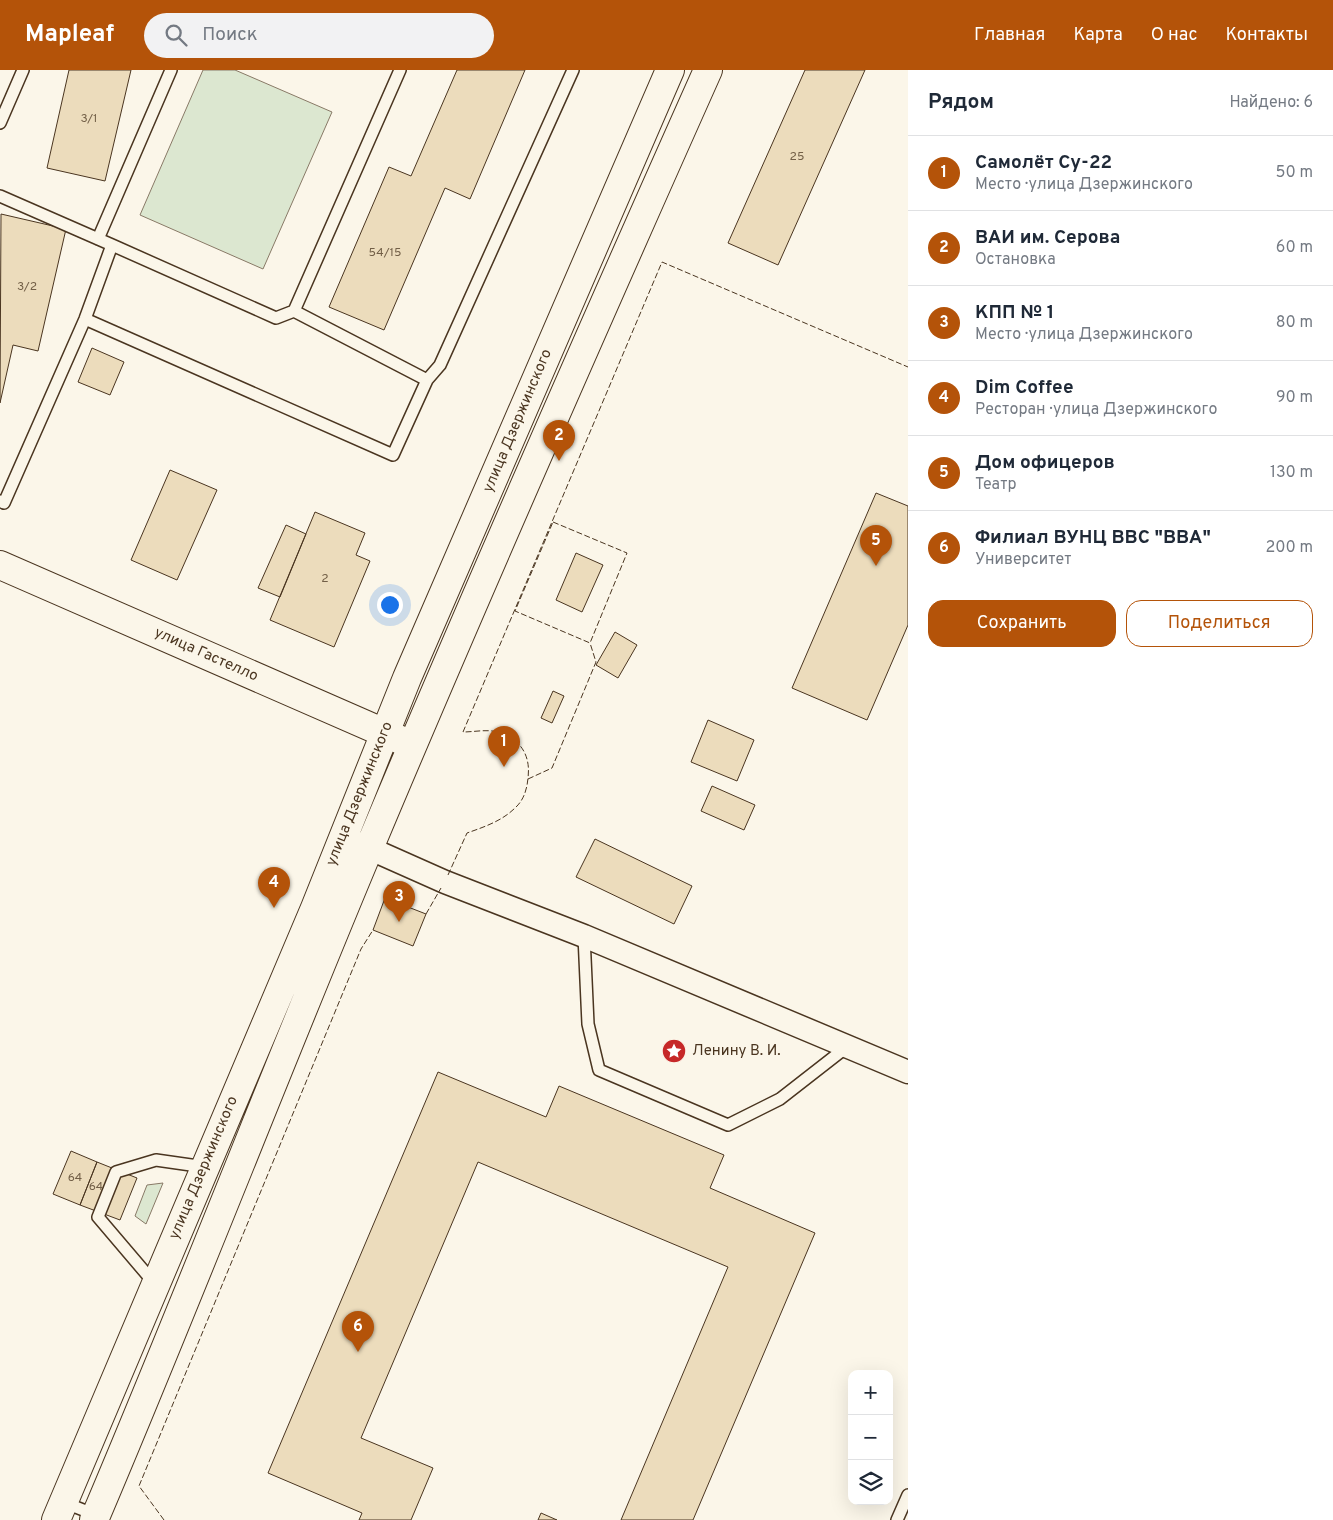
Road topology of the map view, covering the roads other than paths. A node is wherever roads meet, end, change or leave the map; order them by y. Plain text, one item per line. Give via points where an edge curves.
1 (23, 70) edge
2 (171, 70) edge
3 (400, 70) edge
4 (573, 70) edge
5 (670, 70) edge
6 (708, 70) edge
7 (0, 123) edge
8 (0, 196) edge
9 (98, 239) junction
10 (112, 245) junction
11 (294, 311) junction
12 (85, 319) junction
13 (427, 380) junction
14 (0, 501) edge
15 (0, 565) edge
16 (384, 733) junction
17 (412, 745) junction
18 (343, 836) junction
19 (369, 848) junction
20 (584, 936) junction
21 (848, 1046) junction
22 (908, 1072) edge
23 (204, 1167) junction
24 (155, 1284) junction
25 (908, 1494) edge
26 (59, 1511) edge
27 (95, 1517) edge
28 (897, 1520) edge

1 - 7 lane
2 - 9 lane
3 - 11 lane
4 - 13 lane via 440,365
5 - 16 main road, улица Дзержинского
6 - 17 main road, улица Дзержинского
8 - 9 lane
9 - 10 lane
10 - 11 lane via 276,318
10 - 12 lane
11 - 13 lane
12 - 13 lane via 393,455
12 - 14 lane via 4,503
15 - 16 main road, улица Гастелло
16 - 17 main road, улица Гастелло
16 - 18 main road, улица Дзержинского
17 - 19 main road, улица Дзержинского
18 - 19 street
18 - 23 main road, улица Дзержинского
19 - 20 street via 445,882
19 - 27 main road, улица Дзержинского
20 - 21 street
20 - 21 lane via 588,1024 599,1070 728,1125 780,1099
21 - 22 street
23 - 24 main road, улица Дзержинского
23 - 24 lane via 156,1160 116,1172 98,1217
24 - 26 main road, улица Дзержинского
25 - 28 lane
26 - 27 lane

